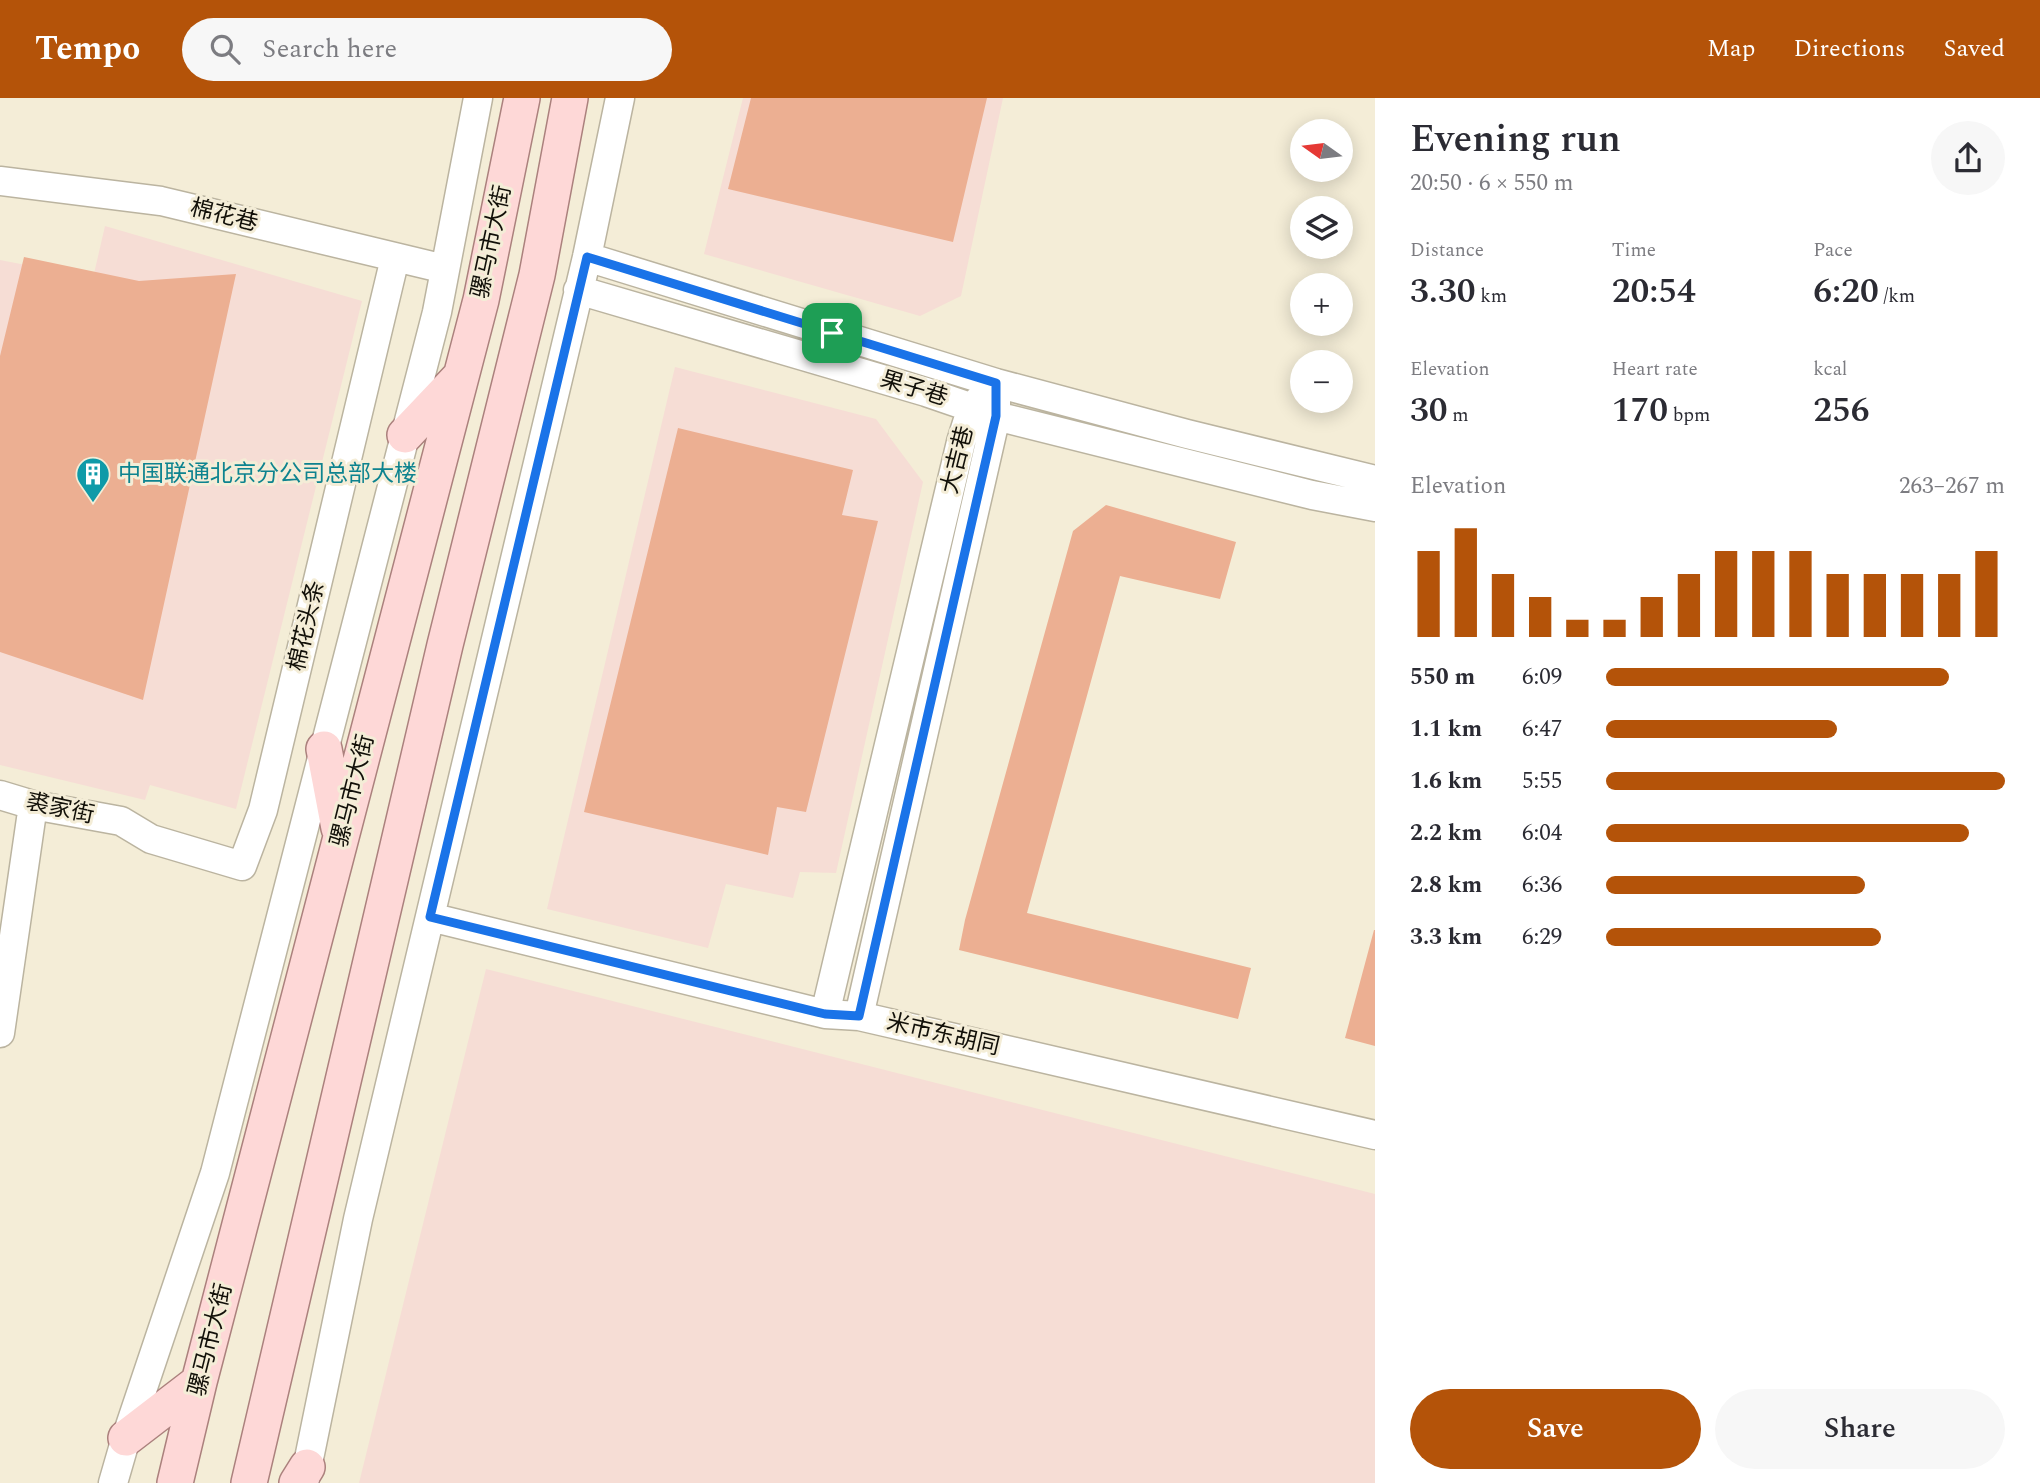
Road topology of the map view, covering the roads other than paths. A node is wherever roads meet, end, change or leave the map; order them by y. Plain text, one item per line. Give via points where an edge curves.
1 (478, 98) edge
2 (522, 98) edge
3 (570, 98) edge
4 (620, 98) edge
5 (0, 181) edge
6 (587, 257) junction
7 (395, 258) junction
8 (444, 269) junction
9 (578, 290) junction
10 (461, 375) junction
11 (996, 383) junction
12 (984, 412) junction
13 (405, 435) junction
14 (1375, 480) edge
15 (1375, 507) edge
16 (324, 749) junction
17 (0, 795) edge
18 (33, 805) junction
19 (121, 821) joint
20 (341, 838) junction
21 (430, 917) junction
22 (825, 1014) junction
23 (859, 1016) junction
24 (0, 1033) edge
25 (1375, 1135) edge
26 (200, 1382) junction
27 (126, 1438) junction
28 (303, 1478) edge
29 (113, 1483) edge
30 (175, 1483) edge
31 (249, 1483) edge

1 - 8 street, 骡马市大街
2 - 10 main road, 骡马市大街
3 - 31 main road via 537,275 459,584
4 - 6 street
5 - 7 street, 棉花巷 via 161,201
6 - 9 street
6 - 11 street, 果子巷
7 - 8 street, 棉花巷
7 - 19 street, 棉花头条 via 263,810 242,866 151,839
8 - 13 street, 骡马市大街
9 - 12 street, 果子巷
9 - 21 street
10 - 13 main road
10 - 20 main road, 骡马市大街
11 - 12 street, 大吉巷
11 - 14 street, 果子巷
12 - 15 street, 果子巷
12 - 22 street, 大吉巷 via 955,468
12 - 23 street, 大吉巷
13 - 16 street, 骡马市大街
16 - 20 main road
16 - 27 street, 骡马市大街 via 215,1173
17 - 18 street, 裘家街
18 - 19 street, 裘家街
18 - 24 street
20 - 26 main road, 骡马市大街
21 - 22 street, 米市东胡同
21 - 28 street via 358,1219
22 - 23 street, 米市东胡同
23 - 25 street, 米市东胡同
26 - 27 main road
26 - 30 main road, 骡马市大街
27 - 29 street, 骡马市大街

